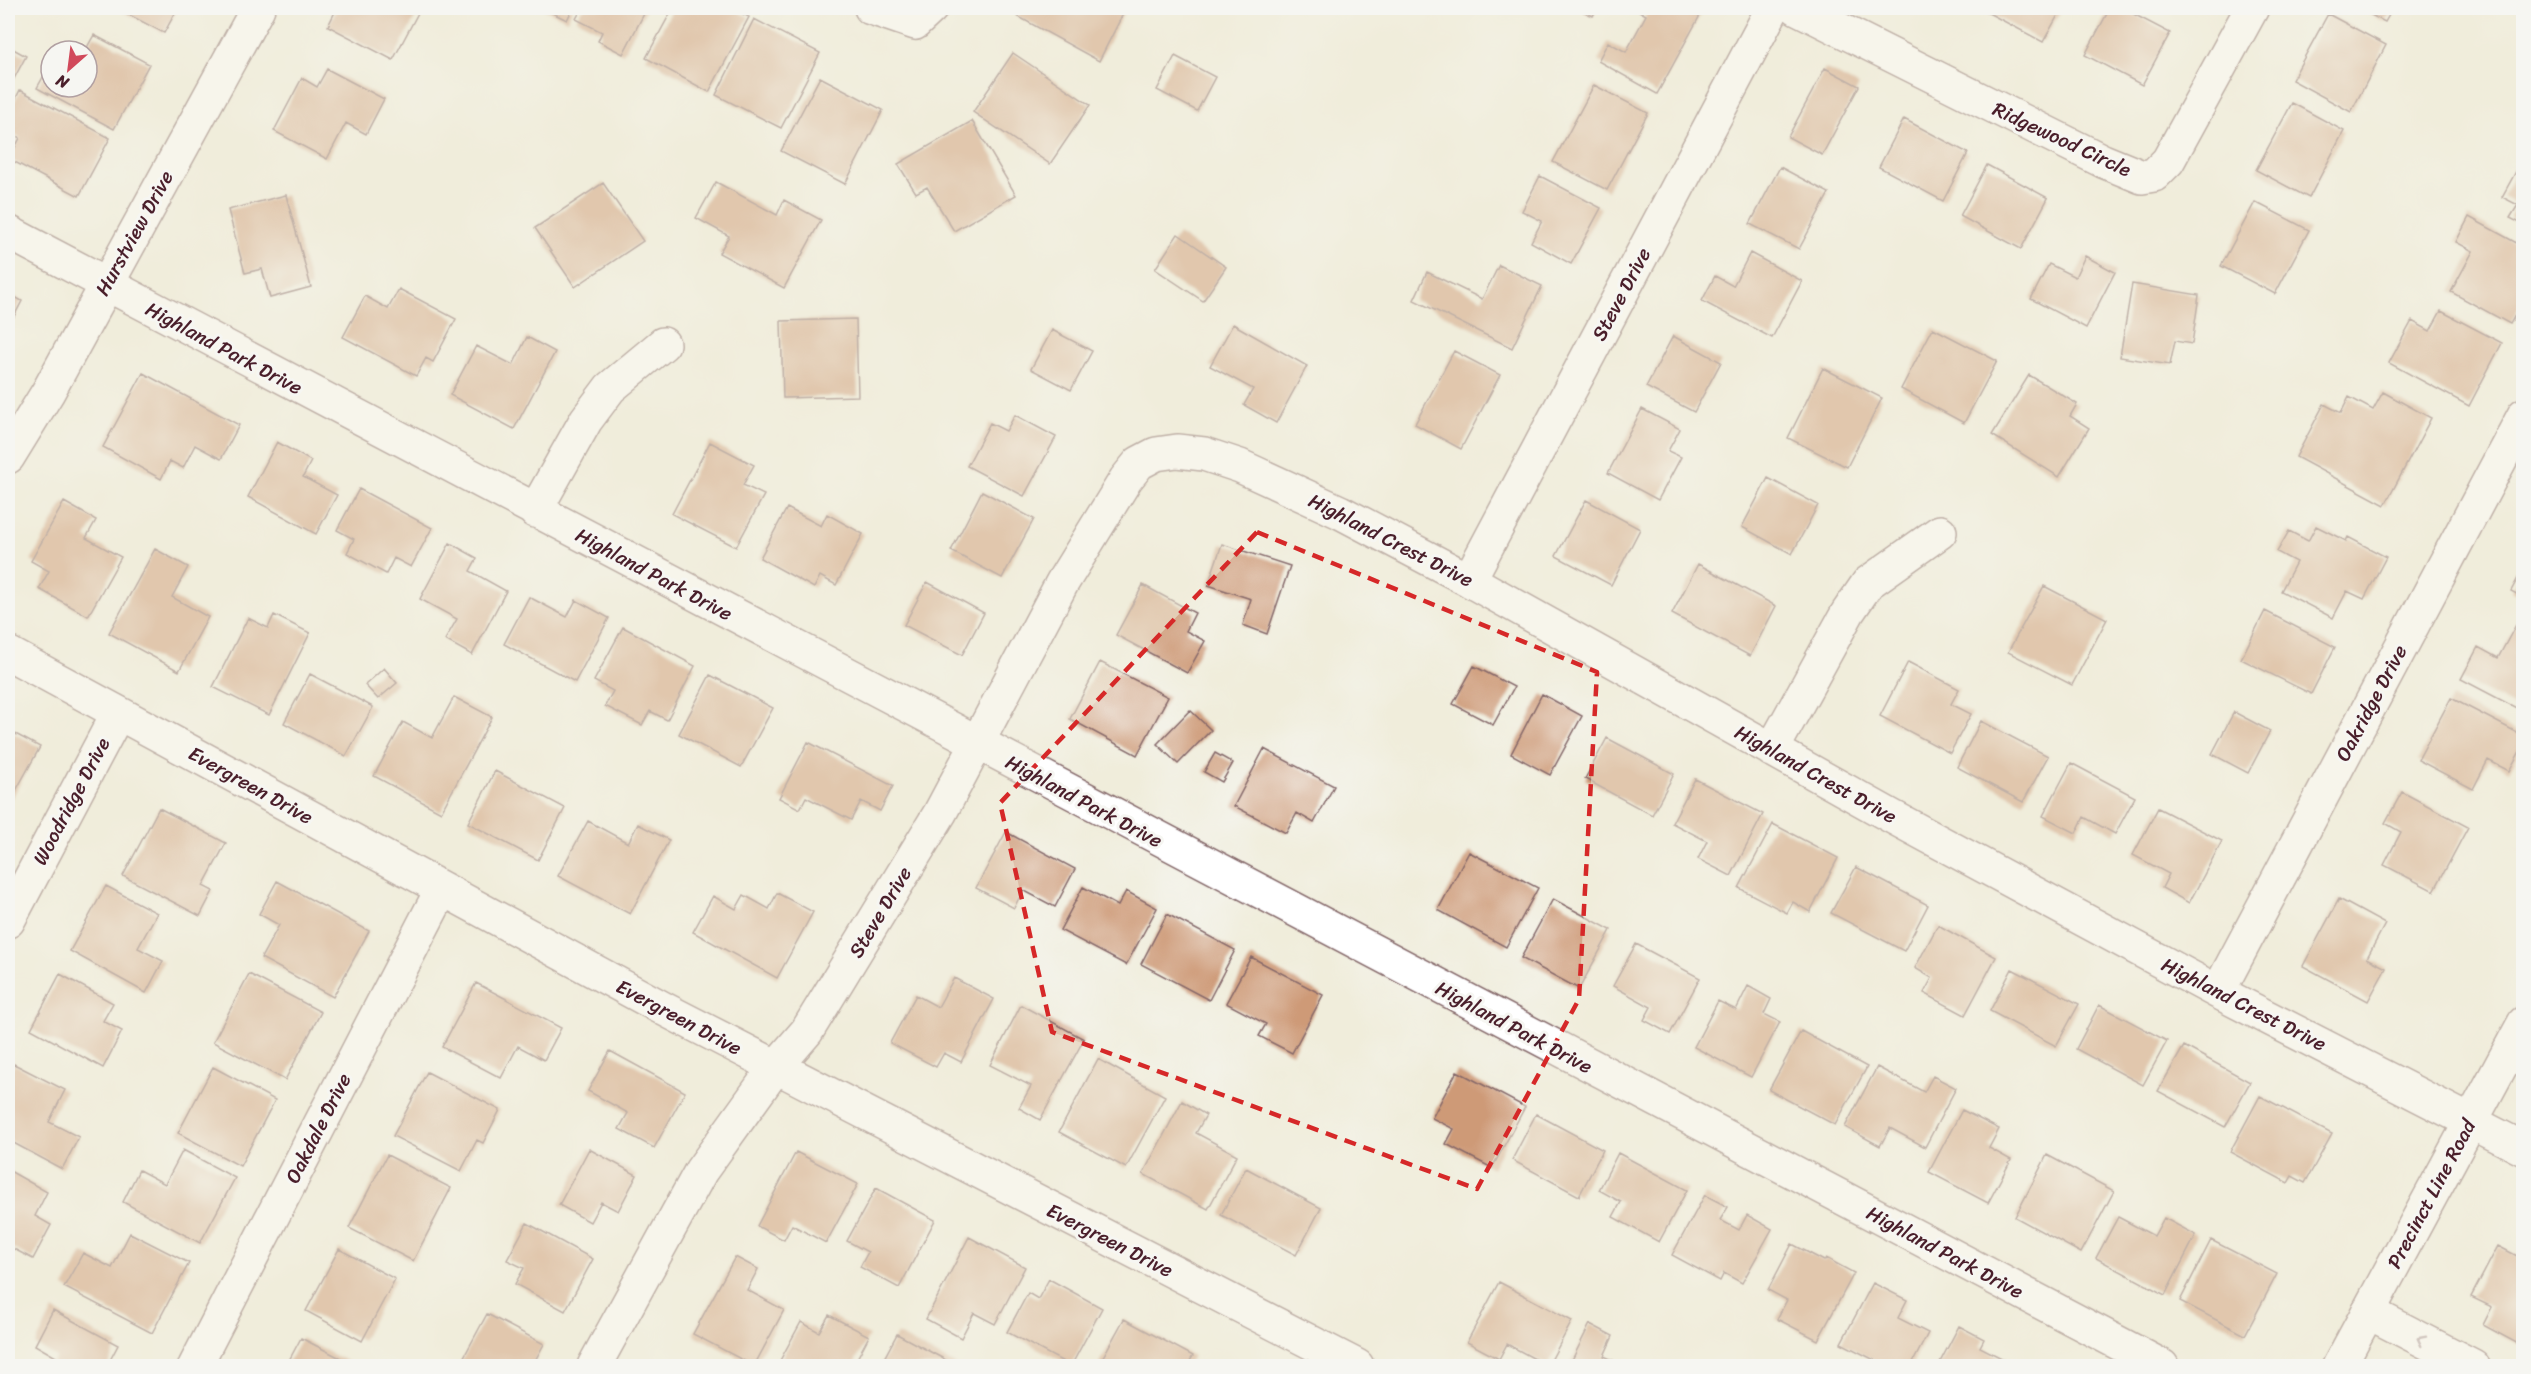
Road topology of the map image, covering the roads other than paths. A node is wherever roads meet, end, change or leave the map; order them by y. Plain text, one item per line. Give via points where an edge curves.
1 (258, 8) edge
2 (871, 8) edge
3 (931, 8) edge
4 (1773, 8) edge
5 (1797, 8) edge
6 (2252, 8) edge
7 (8, 232) edge
8 (106, 286) junction
9 (663, 344) dead end
10 (2523, 415) edge
11 (1156, 454) joint
12 (8, 457) edge
13 (535, 511) junction
14 (1940, 532) dead end
15 (1469, 580) junction
16 (8, 653) edge
17 (118, 713) junction
18 (976, 744) junction
19 (1772, 750) junction
20 (442, 889) junction
21 (8, 921) edge
22 (2218, 992) junction
23 (2523, 1023) edge
24 (776, 1068) junction
25 (2470, 1120) junction
26 (2523, 1149) edge
27 (2368, 1312) junction
28 (601, 1364) edge
29 (195, 1366) edge
30 (1357, 1366) edge
31 (2162, 1366) edge
32 (2339, 1366) edge
33 (2472, 1366) edge

1 - 8 street, Hurstview Drive
2 - 3 street via 915,23
4 - 15 street, Steve Drive
5 - 6 street, Ridgewood Circle via 2142,177 2154,175 2168,161
7 - 8 street, Highland Park Drive
8 - 12 street, Hurstview Drive
8 - 13 street, Highland Park Drive
9 - 13 street via 610,388 586,420
10 - 22 street, Oakridge Drive
11 - 15 street, Highland Crest Drive via 1204,454 1240,466 1340,512
11 - 18 street, Steve Drive via 1139,463 1126,479 1062,583
13 - 18 street, Highland Park Drive
14 - 19 street via 1868,582
15 - 19 street, Highland Crest Drive
16 - 17 street, Evergreen Drive
17 - 20 street, Evergreen Drive
17 - 21 street, Woodridge Drive
18 - 24 street, Steve Drive via 940,813 807,1031
18 - 31 street, Highland Park Drive
19 - 22 street, Highland Crest Drive
20 - 24 street, Evergreen Drive
20 - 29 street, Oakdale Drive
22 - 25 street, Highland Crest Drive
23 - 25 street, Precinct Line Road
24 - 28 street, Steve Drive via 701,1171
24 - 30 street, Evergreen Drive
25 - 26 street, Highland Crest Drive
25 - 27 street, Precinct Line Road
27 - 32 street, Precinct Line Road
33 -> 27 street

